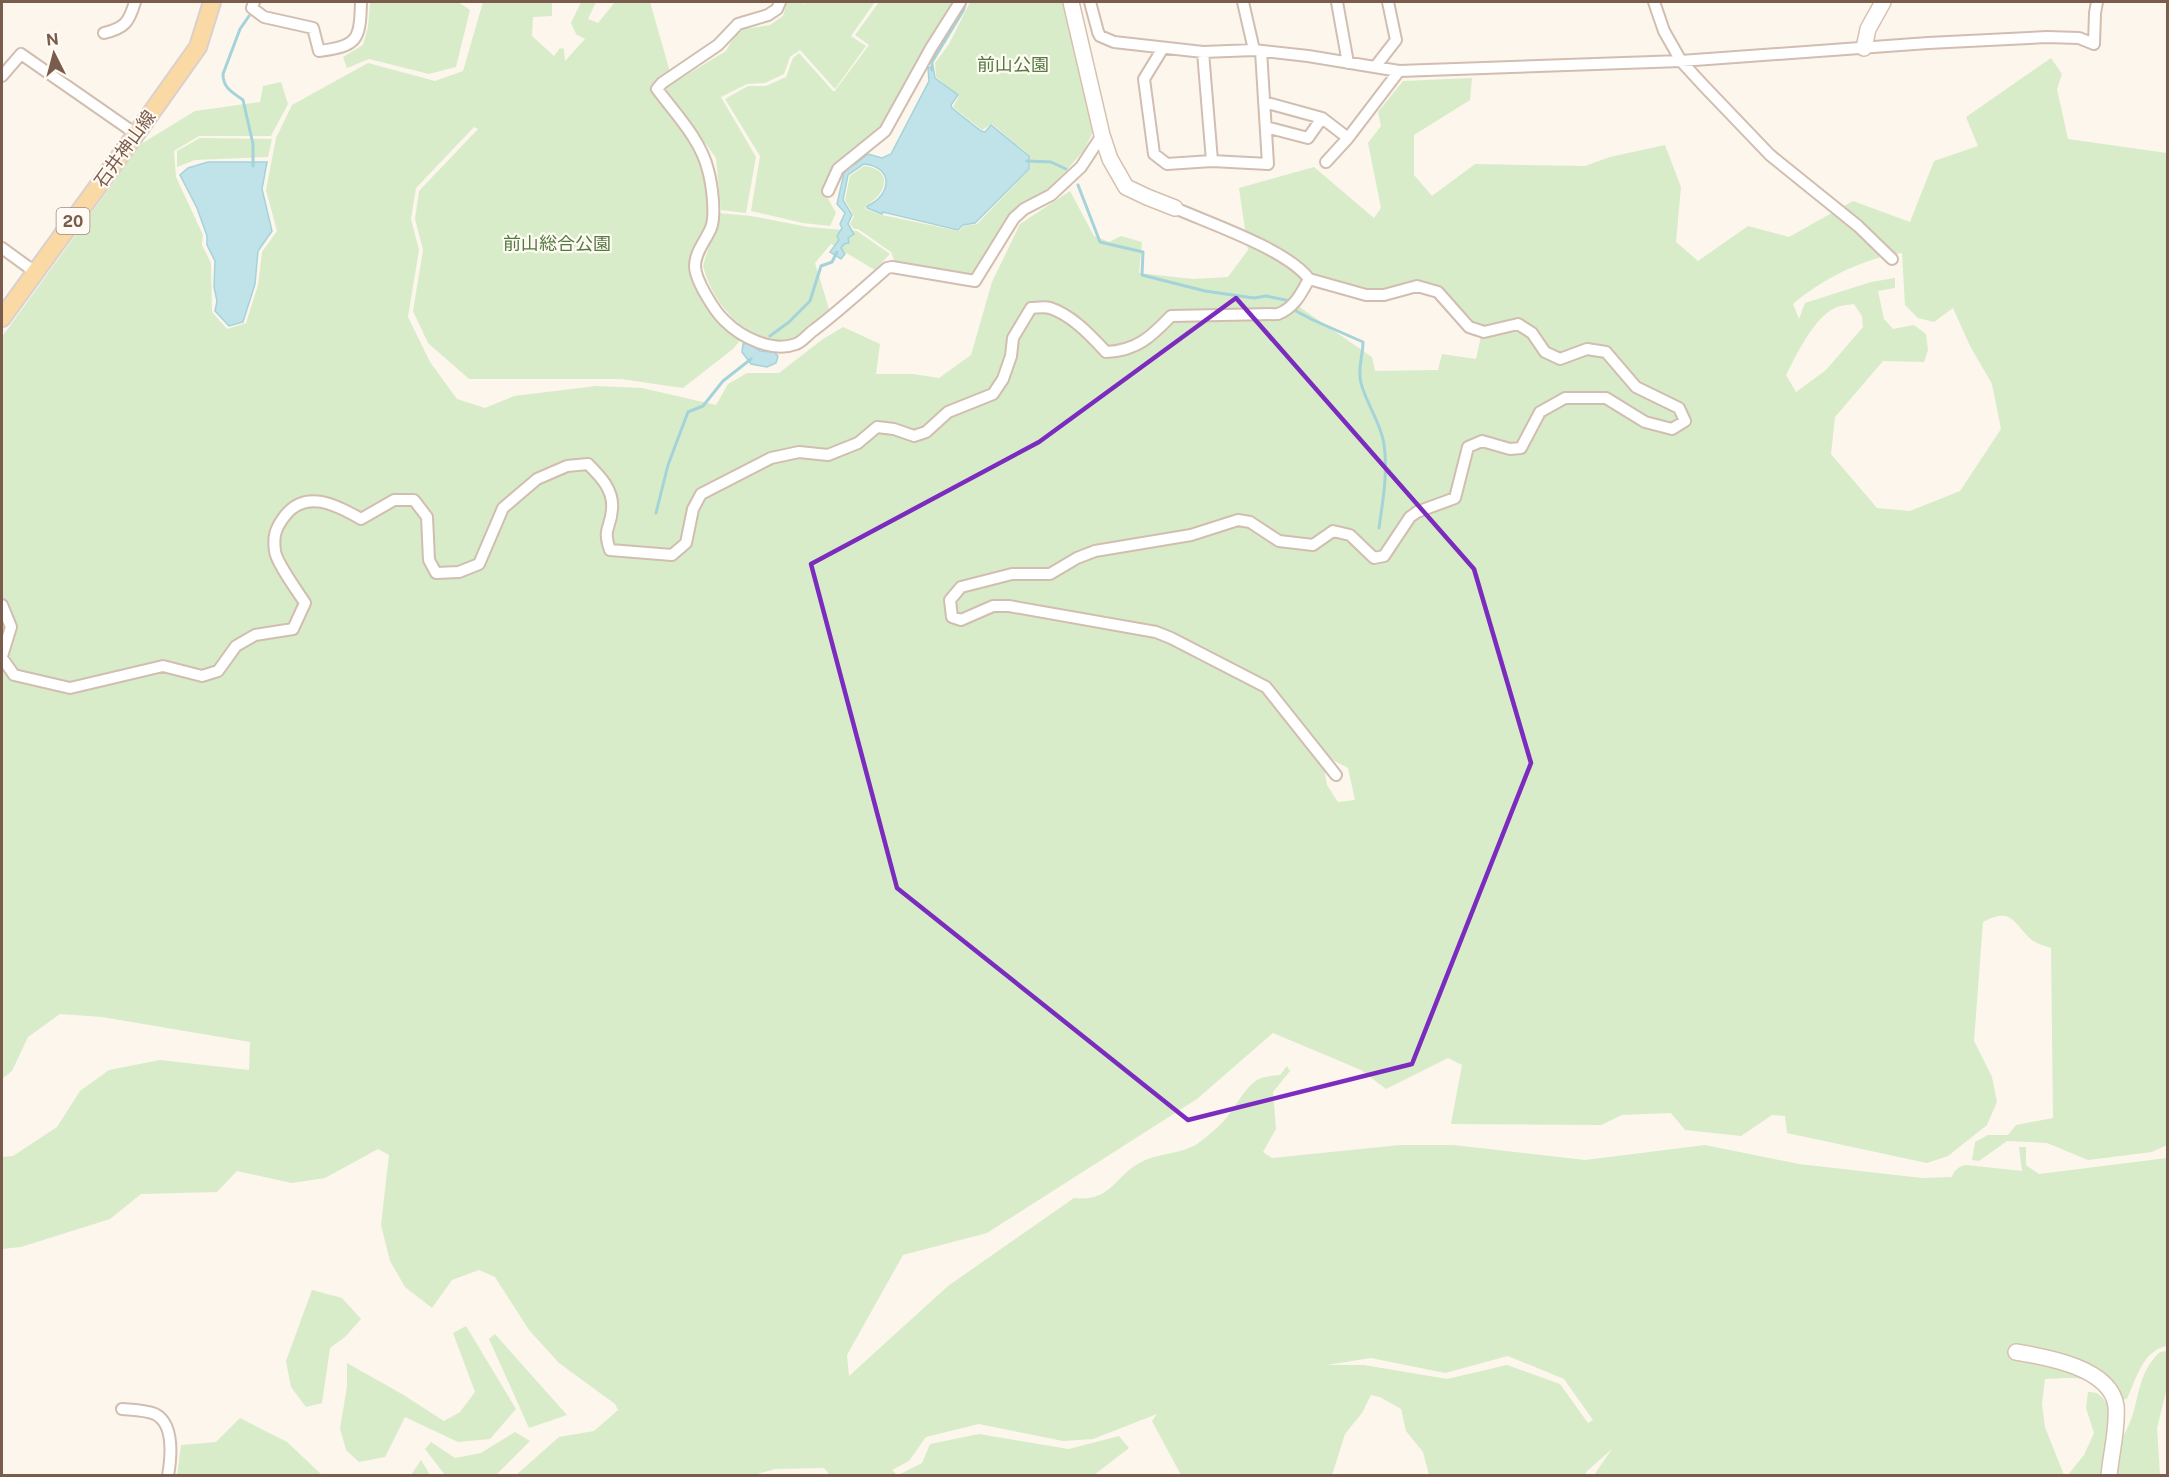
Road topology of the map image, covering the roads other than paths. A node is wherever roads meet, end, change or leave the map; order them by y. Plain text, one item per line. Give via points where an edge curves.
1 (135, 2) edge
2 (212, 2) edge
3 (254, 2) edge
4 (361, 2) edge
5 (780, 2) edge
6 (960, 2) edge
7 (1071, 2) edge
8 (1090, 2) edge
9 (1243, 2) edge
10 (1337, 2) edge
11 (1388, 2) edge
12 (1654, 2) edge
13 (1883, 2) edge
14 (2097, 2) edge
15 (104, 33) dead end
16 (1163, 48) junction
17 (1864, 48) junction
18 (1257, 51) junction
19 (1203, 52) junction
20 (1681, 61) junction
21 (1348, 63) junction
22 (1375, 67) junction
23 (1399, 71) junction
24 (2, 76) edge
25 (1264, 102) junction
26 (1322, 118) junction
27 (1266, 127) junction
28 (136, 134) junction
29 (1102, 135) junction
30 (1348, 138) junction
31 (1212, 161) junction
32 (1326, 162) dead end
33 (828, 191) dead end
34 (1175, 208) joint
35 (2, 248) edge
36 (1892, 259) dead end
37 (35, 272) junction
38 (1309, 279) junction
39 (2, 318) edge
40 (2, 605) edge
41 (2, 657) edge
42 (1336, 775) dead end
43 (2016, 1352) dead end
44 (122, 1409) dead end
45 (168, 1476) edge
46 (2109, 1476) edge

1 - 15 street via 129,21
2 - 28 main road, 石井神山線 / 20 via 198,47
3 - 4 street via 252,8 264,17 313,28 319,51 350,44 356,38
5 - 29 street via 768,15 738,24 718,45 657,89 708,169 714,215 697,258 696,274 722,318 753,339 769,345 795,344 887,268 975,281 1014,218 1024,208 1052,195 1081,167
6 - 33 street via 885,131 838,168
7 - 29 street
8 - 16 street via 1100,36 1114,42
9 - 18 street
10 - 21 street
11 - 22 street via 1396,40
12 - 20 street
13 - 17 street via 1868,29
14 - 17 street via 2094,44 2079,38 2047,37
16 - 19 street
16 - 31 street via 1144,79 1154,154 1167,164
17 - 20 street
18 - 19 street
18 - 21 street
18 - 25 street
19 - 31 street
20 - 23 street
20 - 36 street via 1770,154
21 - 22 street
22 - 23 street
23 - 30 street
24 - 28 street via 21,54
25 - 26 street
25 - 27 street
26 - 27 street via 1308,138
26 - 30 street
27 - 31 street via 1268,164
28 - 37 main road, 石井神山線 / 20
29 - 34 street via 1126,187
30 - 32 street
34 - 38 street via 1264,247 1302,269
35 - 37 street
37 - 39 main road, 石井神山線 / 20
38 - 41 street via 1291,308 1282,313 1171,316 1150,338 1124,351 1106,352 1081,327 1048,307 1030,308 1013,338 1004,379 993,394 948,412 926,432 914,436 877,427 858,444 828,455 799,452 771,458 701,494 693,509 686,543 672,555 610,550 605,536 613,507 604,480 588,464 567,466 537,479 503,508 479,564 459,572 436,573 429,560 427,517 414,500 394,500 362,519 336,504 313,500 290,509 274,531 275,554 305,603 293,629 255,635 236,646 218,670 202,676 163,666 70,688 14,675
38 - 42 street via 1366,295 1384,295 1417,286 1438,292 1469,327 1484,332 1518,324 1532,333 1545,352 1560,359 1587,349 1606,352 1636,387 1679,408 1685,422 1672,429 1645,423 1605,398 1565,398 1540,412 1521,448 1482,441 1468,447 1455,498 1410,517 1384,556 1374,558 1350,535 1333,531 1313,545 1279,541 1250,522 1238,520 1191,535 1095,551 1050,574 1012,574 961,586 950,600 952,616 961,620 993,606 1009,606 1171,638 1266,687
40 - 41 street via 11,627
43 - 46 street via 2083,1370 2101,1379 2111,1391 2116,1405
44 - 45 street via 158,1415 169,1437

